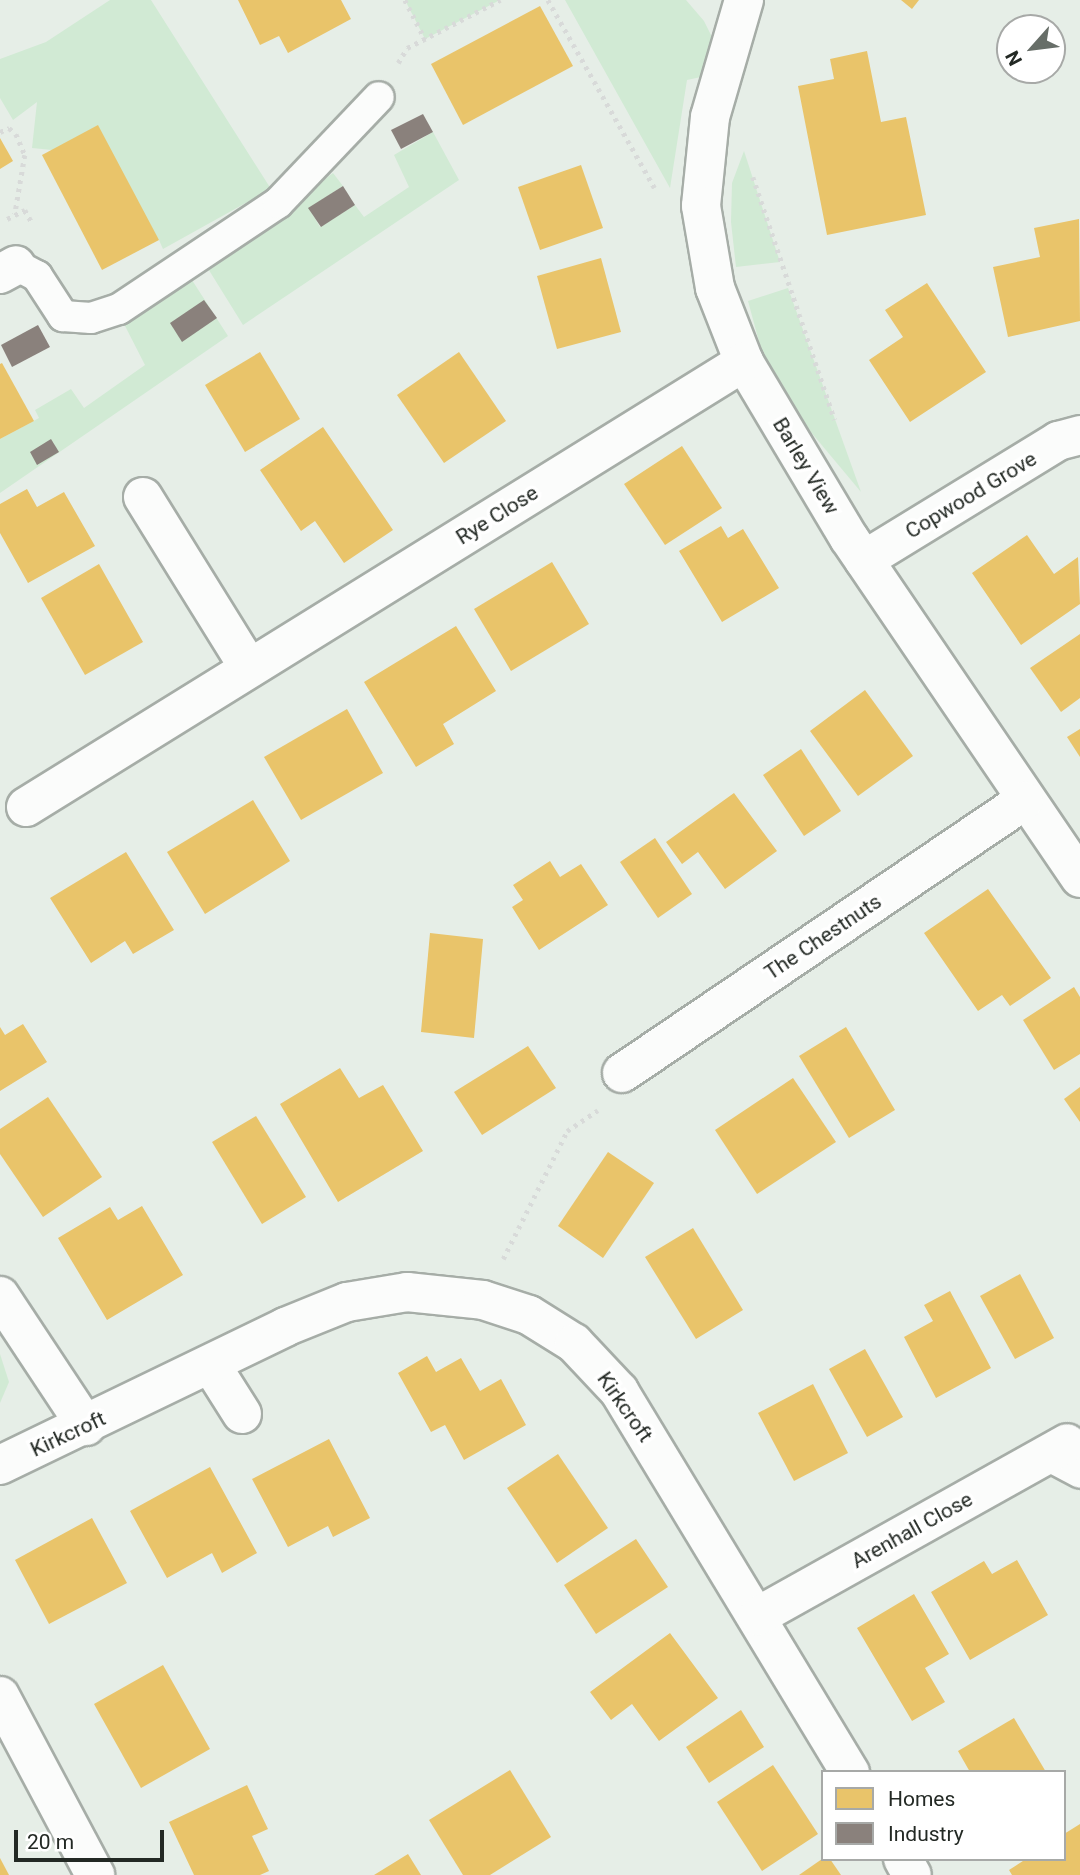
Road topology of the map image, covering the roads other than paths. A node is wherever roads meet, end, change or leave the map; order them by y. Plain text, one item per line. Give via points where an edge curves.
1 (744, 0) edge
2 (379, 97) road end
3 (8, 270) edge
4 (744, 362) junction
5 (1080, 435) edge
6 (143, 497) dead end
7 (864, 560) junction
8 (250, 668) junction
9 (1024, 801) junction
10 (26, 807) dead end
11 (1080, 878) edge
12 (622, 1073) road end
13 (0, 1296) edge
14 (211, 1365) junction
15 (242, 1414) dead end
16 (86, 1426) junction
17 (1064, 1457) edge
18 (0, 1465) edge
19 (758, 1616) junction
20 (0, 1696) edge
21 (849, 1770) edge
22 (95, 1875) edge

1 - 4 street, Barley View via 710,117 701,206 715,289
2 - 3 lane via 278,203 119,309 91,318 63,316 37,276
4 - 7 street, Barley View
4 - 8 street, Rye Close
5 - 7 street, Copwood Grove via 1058,441
6 - 8 street
7 - 9 street, Barley View
8 - 10 street, Rye Close
9 - 11 street, Barley View
9 - 12 street, The Chestnuts
13 - 16 street
14 - 15 street
14 - 16 street, Kirkcroft
14 - 19 street, Kirkcroft via 347,1302 407,1292 482,1300 529,1315 574,1343 619,1391
16 - 18 street, Kirkcroft
17 - 19 street, Arenhall Close
19 - 21 street, Kirkcroft
20 - 22 street

